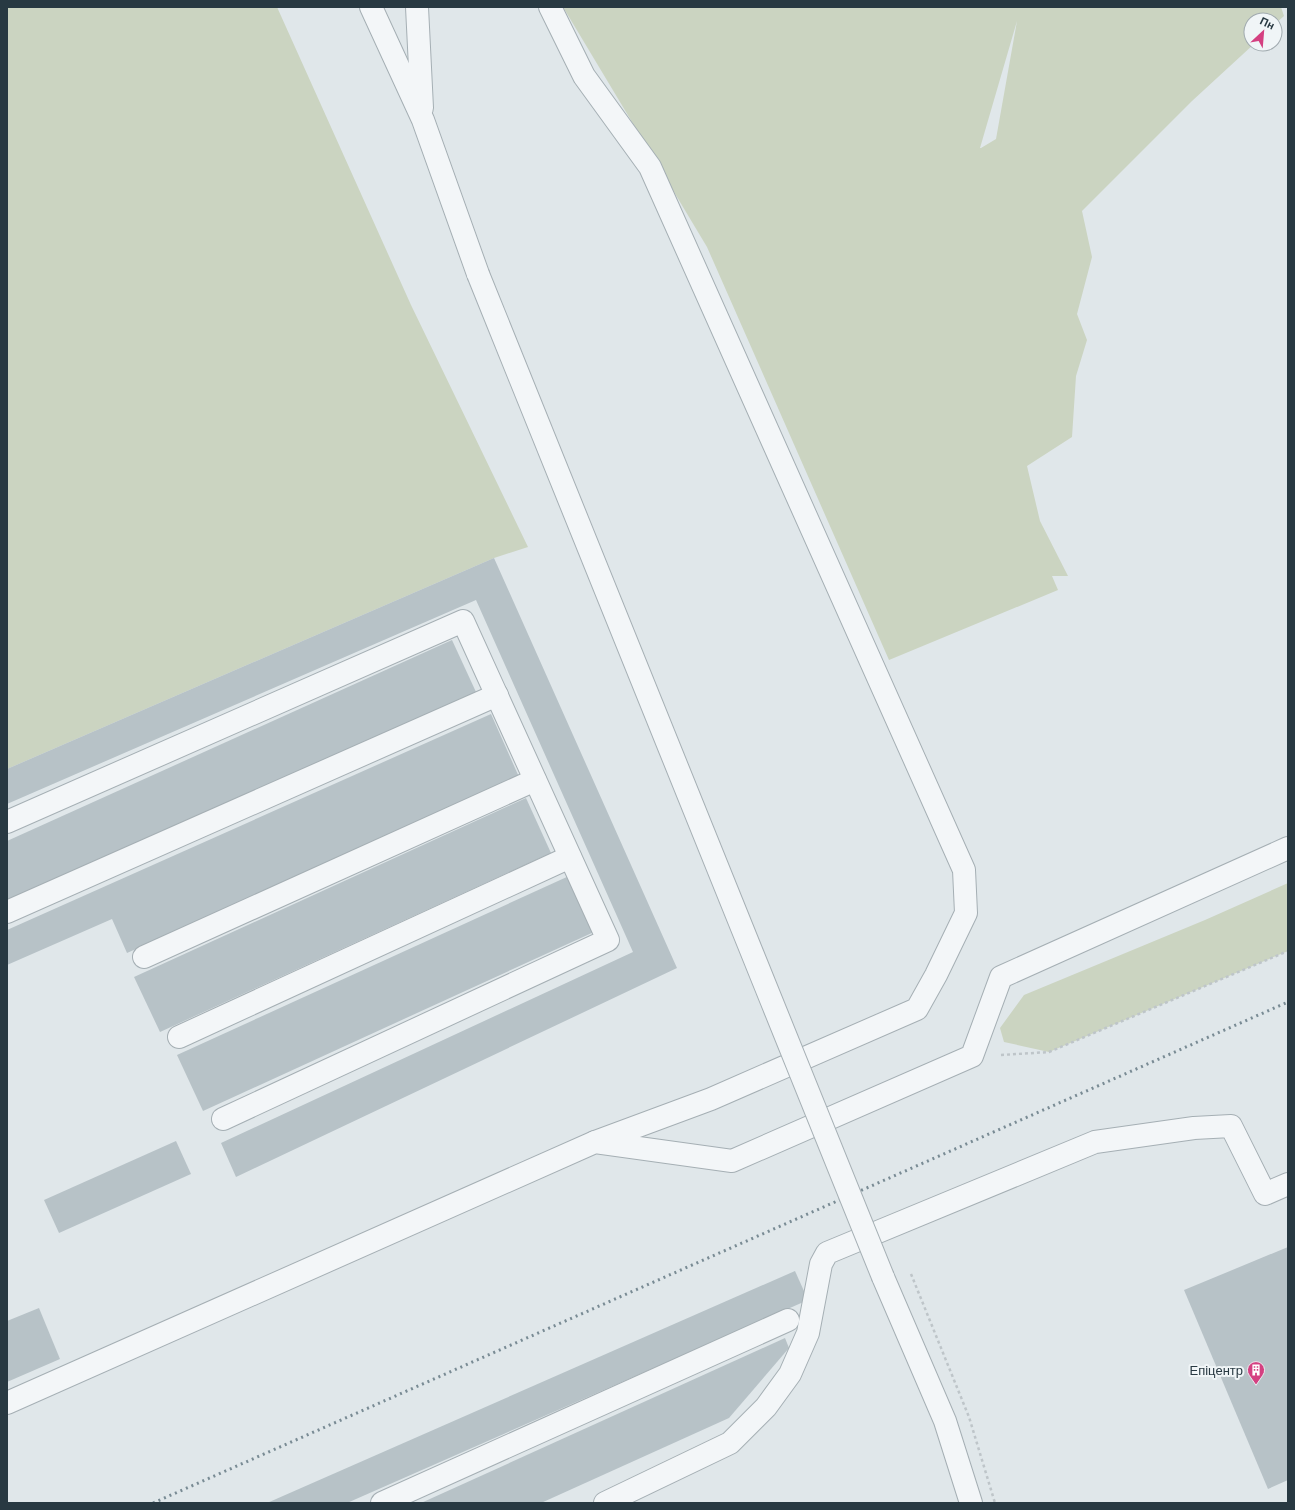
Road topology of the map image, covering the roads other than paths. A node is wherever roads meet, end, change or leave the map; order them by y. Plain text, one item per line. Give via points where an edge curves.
1 (371, 7) edge
2 (417, 7) edge
3 (550, 7) edge
4 (423, 120) junction
5 (497, 695) junction
6 (535, 780) junction
7 (7, 822) edge
8 (1288, 848) edge
9 (570, 857) junction
10 (7, 912) edge
11 (144, 957) dead end
12 (179, 1037) dead end
13 (223, 1119) dead end
14 (595, 1142) junction
15 (1288, 1184) edge
16 (788, 1320) dead end
17 (7, 1403) edge
18 (382, 1503) edge
19 (605, 1503) edge
20 (971, 1503) edge

1 - 4 street
2 - 4 street
3 - 14 street via 584,76 650,167 964,870 966,913 917,1009 711,1099
4 - 20 street, bridge via 478,274 882,1277 945,1421
5 - 6 street
5 - 7 street via 463,621
5 - 10 street
6 - 9 street
6 - 11 street
8 - 14 street via 1001,977 972,1056 732,1161
9 - 12 street
9 - 13 street via 608,940
14 - 17 street
15 - 19 street via 1265,1194 1231,1126 1194,1128 1096,1142 827,1253 821,1264 808,1333 790,1374 766,1408 730,1443
16 - 18 street

